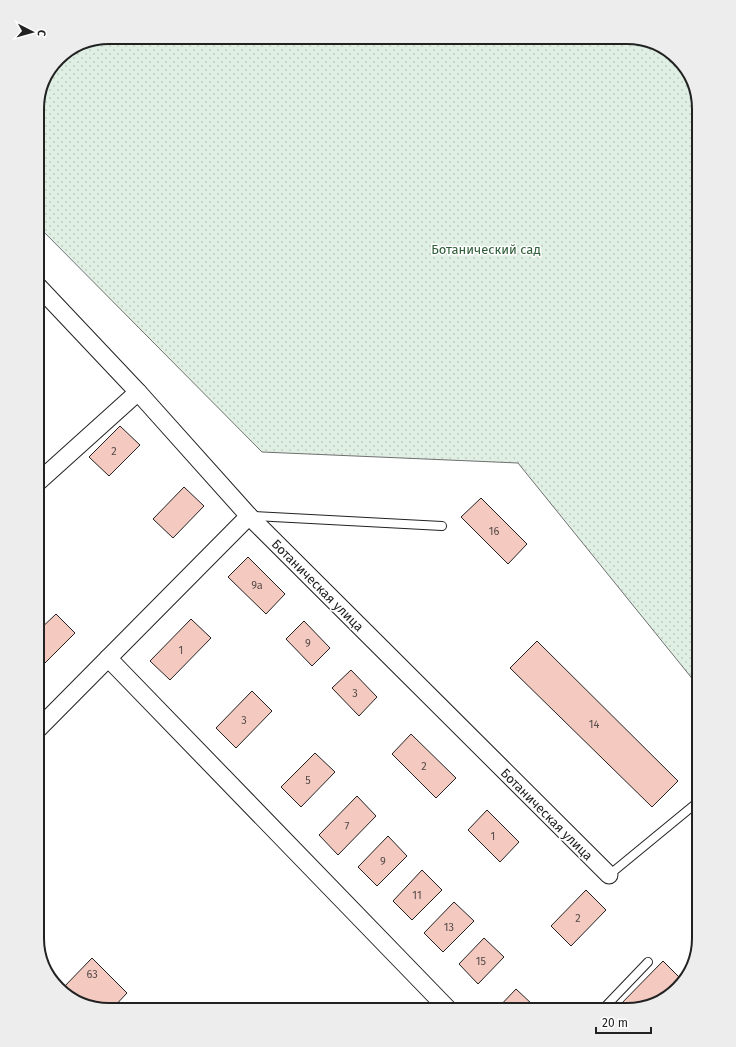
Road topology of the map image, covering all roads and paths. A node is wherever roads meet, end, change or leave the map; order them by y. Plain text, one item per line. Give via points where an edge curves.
1 (44, 292) edge
2 (138, 392) junction
3 (44, 477) edge
4 (249, 516) junction
5 (442, 526) dead end
6 (108, 658) junction
7 (44, 723) edge
8 (692, 807) edge
9 (609, 875) joint
10 (648, 962) dead end
11 (442, 1003) edge
12 (609, 1003) edge

1 - 2 street, Ботаническая улица
2 - 3 street
2 - 4 street, Ботаническая улица
4 - 5 lane
4 - 6 street
4 - 9 street, Ботаническая улица
6 - 7 street
6 - 11 street
8 - 9 lane
10 - 12 lane

